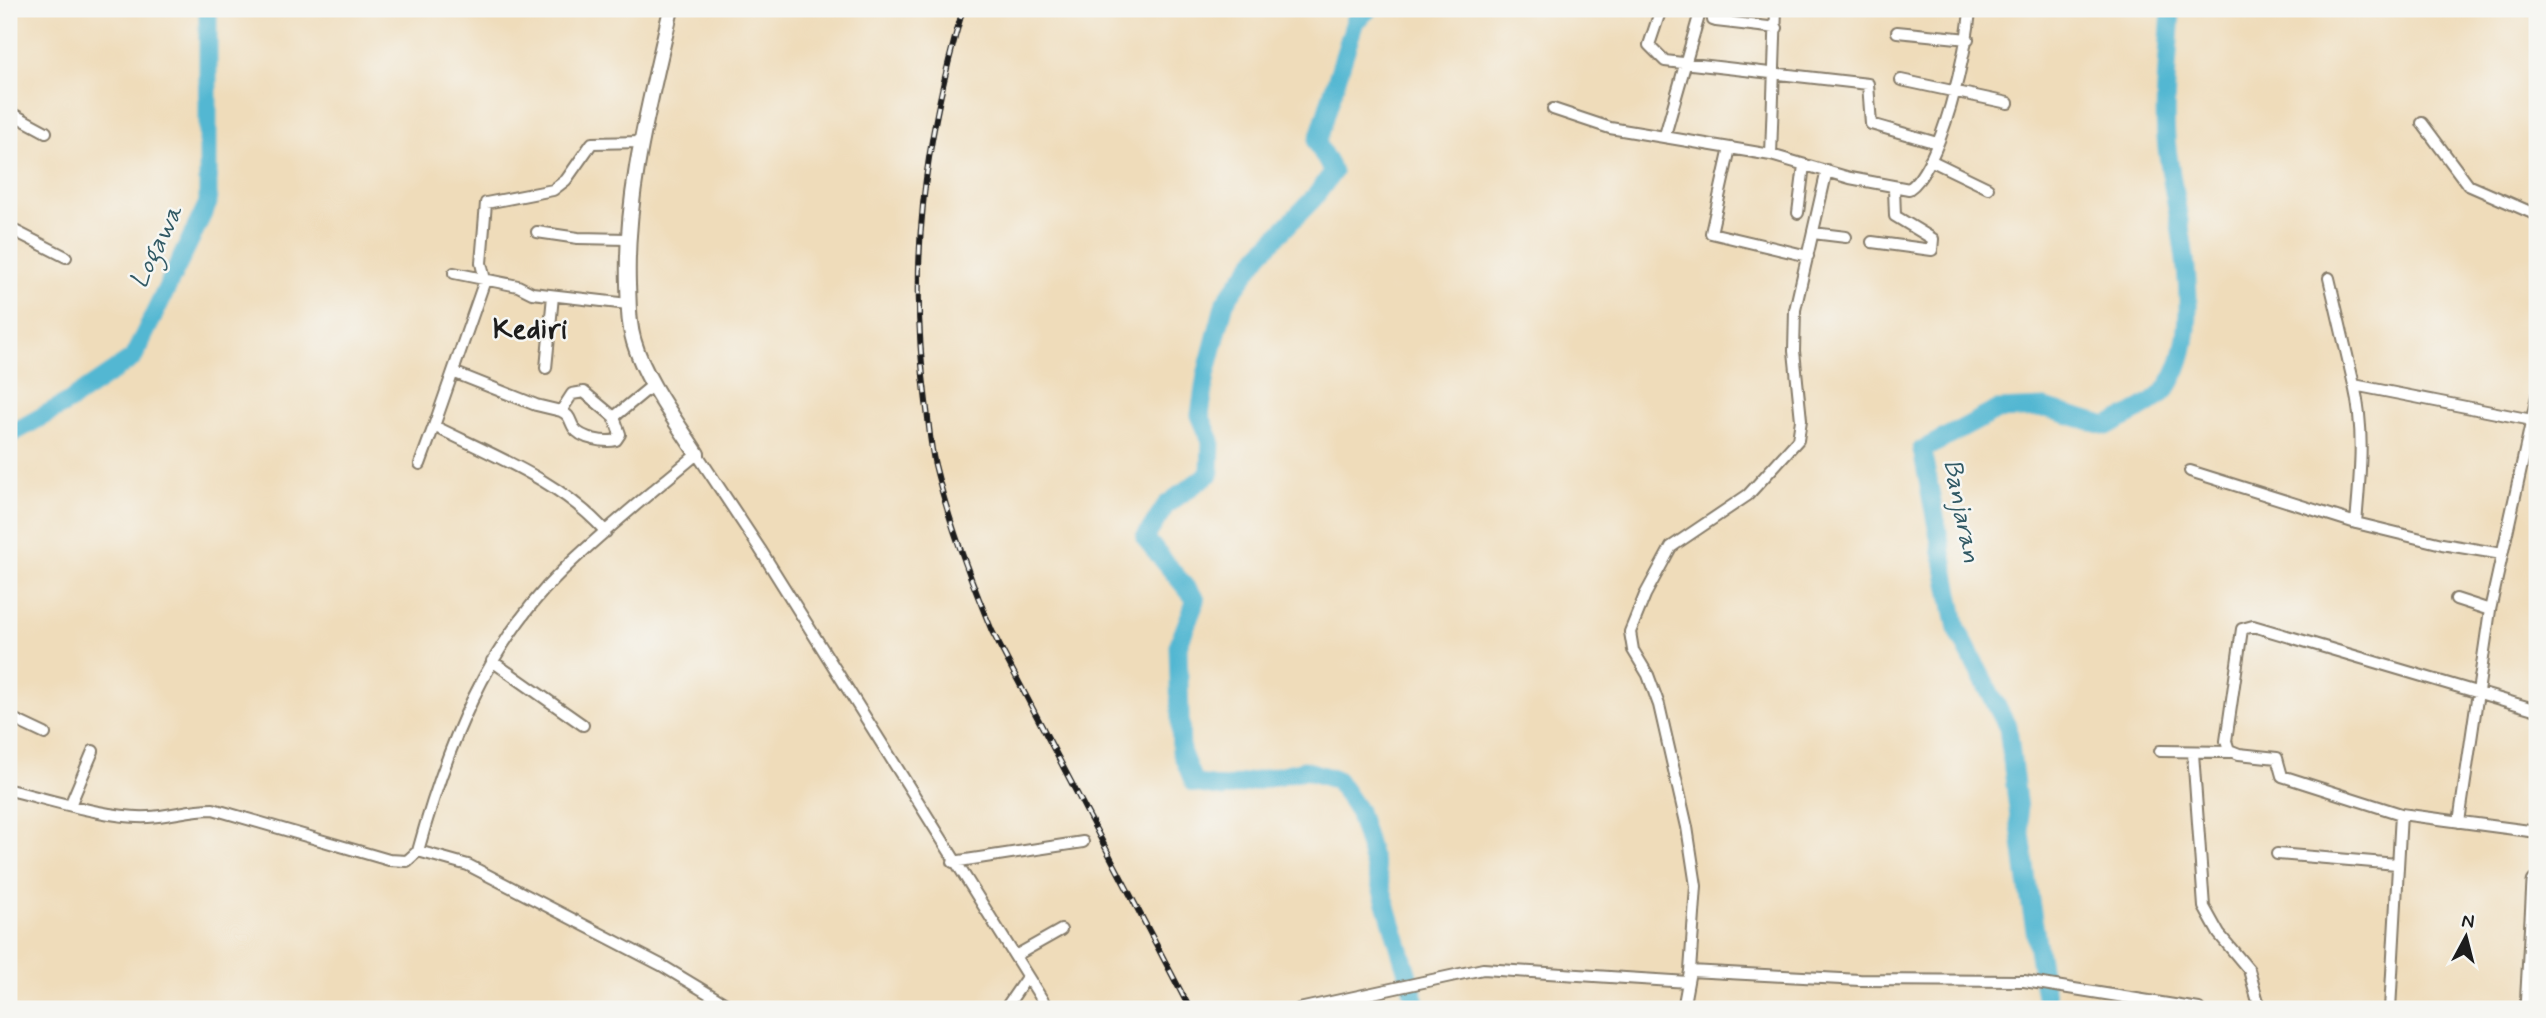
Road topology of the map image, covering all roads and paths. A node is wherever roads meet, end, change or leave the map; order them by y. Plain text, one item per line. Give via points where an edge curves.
1 (671, 9) edge
2 (1661, 9) edge
3 (1701, 9) edge
4 (1712, 9) edge
5 (1776, 9) edge
6 (1970, 9) edge
7 (1777, 28) junction
8 (1897, 32) dead end
9 (1968, 39) junction
10 (1683, 64) junction
11 (1775, 73) junction
12 (1901, 80) dead end
13 (1953, 91) junction
14 (2008, 103) dead end
15 (1553, 108) dead end
16 (9, 113) edge
17 (2423, 123) dead end
18 (46, 132) dead end
19 (1665, 135) junction
20 (643, 142) junction
21 (1937, 142) junction
22 (1730, 148) junction
23 (1771, 155) junction
24 (1930, 160) junction
25 (1804, 165) junction
26 (1827, 170) junction
27 (1894, 188) junction
28 (1988, 188) dead end
29 (1798, 213) dead end
30 (2537, 215) edge
31 (9, 228) edge
32 (537, 232) dead end
33 (1812, 233) junction
34 (1846, 237) dead end
35 (627, 239) junction
36 (1872, 242) dead end
37 (1808, 256) junction
38 (66, 257) dead end
39 (454, 273) dead end
40 (2329, 278) dead end
41 (485, 280) junction
42 (553, 296) junction
43 (628, 304) junction
44 (546, 368) dead end
45 (453, 372) junction
46 (654, 384) junction
47 (2354, 385) junction
48 (2537, 396) edge
49 (561, 411) junction
50 (614, 417) junction
51 (2532, 419) junction
52 (434, 426) junction
53 (697, 454) junction
54 (420, 464) dead end
55 (2190, 471) dead end
56 (2356, 523) junction
57 (607, 532) junction
58 (2502, 554) junction
59 (2456, 599) dead end
60 (2490, 610) junction
61 (492, 661) junction
62 (2478, 693) junction
63 (2537, 710) edge
64 (9, 717) edge
65 (583, 725) dead end
66 (45, 734) dead end
67 (93, 751) dead end
68 (2160, 751) dead end
69 (2232, 752) junction
70 (2193, 753) junction
71 (9, 790) edge
72 (71, 803) junction
73 (2401, 814) junction
74 (2459, 822) junction
75 (2537, 832) edge
76 (1083, 842) dead end
77 (418, 851) junction
78 (2277, 854) dead end
79 (953, 862) junction
80 (2397, 864) junction
81 (2537, 883) edge
82 (1061, 930) dead end
83 (1015, 956) junction
84 (1027, 977) junction
85 (1689, 977) junction
86 (2534, 979) edge
87 (2164, 1006) edge
88 (734, 1009) edge
89 (1005, 1009) edge
90 (1048, 1009) edge
91 (1299, 1009) edge
92 (1683, 1009) edge
93 (2199, 1009) edge
94 (2260, 1009) edge
95 (2390, 1009) edge
96 (2530, 1009) edge

1 - 20 street
2 - 10 street via 1649,45 1665,61
3 - 10 street
4 - 7 street via 1716,21
5 - 7 street
6 - 9 street
7 - 11 street
8 - 9 street
9 - 13 street
10 - 11 street
10 - 19 street
11 - 21 street via 1868,84 1871,124
11 - 23 street
12 - 13 street
13 - 14 street
13 - 21 street
15 - 19 street via 1610,128
16 - 18 street
17 - 30 street via 2460,178
19 - 22 street
20 - 35 street
20 - 41 street via 592,143 566,180 553,190 486,203 481,264
21 - 24 street
22 - 23 street
22 - 37 street via 1711,233
23 - 25 street
24 - 27 street via 1917,183 1909,189
24 - 28 street
25 - 26 street
25 - 29 street
26 - 27 street
26 - 33 street
27 - 36 street via 1895,216 1933,239 1932,250
31 - 38 street
32 - 35 street
33 - 34 street
33 - 37 street
35 - 43 street
37 - 85 street via 1794,310 1801,421 1798,440 1748,495 1671,547 1630,632 1633,650 1659,705 1687,827 1696,894
39 - 41 street
40 - 47 street
41 - 42 street
41 - 45 street
42 - 43 street
42 - 44 street
43 - 46 street via 634,341
45 - 49 street
45 - 52 street
46 - 50 street
46 - 53 street
47 - 51 street
47 - 56 street via 2362,445
48 - 51 street
49 - 50 street via 578,391 599,401
49 - 50 street via 570,416 576,430 610,442 620,434
51 - 58 street
52 - 54 street
52 - 57 street via 534,475 589,512
53 - 57 street
53 - 79 street
55 - 56 street
56 - 58 street
57 - 61 street via 547,587
58 - 60 street
59 - 60 street
60 - 62 street
61 - 65 street
61 - 77 street via 453,746
62 - 63 street
62 - 69 street via 2246,626 2240,633 2226,741
62 - 74 street
64 - 66 street
67 - 72 street
68 - 70 street
69 - 70 street
69 - 73 street via 2277,758 2282,776
70 - 94 street via 2204,907 2249,970
71 - 72 street
72 - 77 street via 147,817 213,809 397,862 407,861
73 - 74 street
73 - 80 street
74 - 75 street
76 - 79 street
77 - 88 street via 468,864 661,965
78 - 80 street
79 - 83 street
80 - 95 street
81 - 86 highway
82 - 83 street
83 - 84 street
84 - 89 street
84 - 90 street
85 - 87 street via 2024,981
85 - 91 street via 1493,969
85 - 92 street
86 - 96 highway
87 - 93 street

